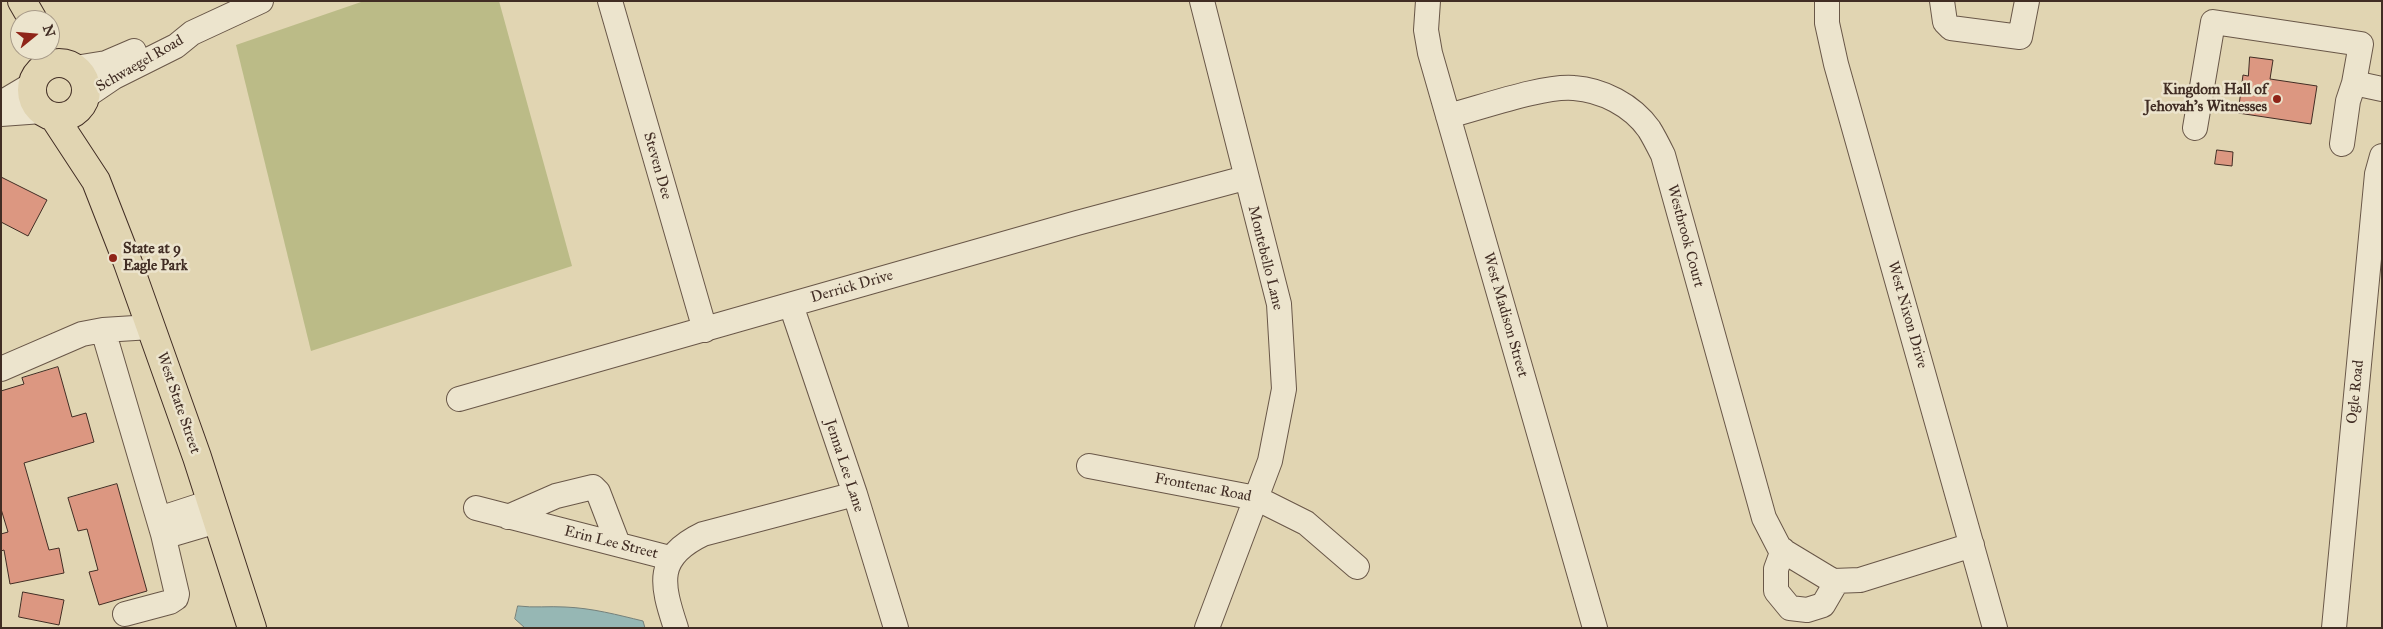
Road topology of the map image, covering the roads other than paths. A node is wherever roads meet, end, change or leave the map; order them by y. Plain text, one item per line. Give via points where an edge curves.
1 (260, 1) edge
2 (610, 1) edge
3 (1202, 1) edge
4 (1428, 1) edge
5 (1826, 1) edge
6 (1942, 1) edge
7 (2027, 1) edge
8 (192, 33) junction
9 (62, 59) edge
10 (34, 69) edge
11 (2354, 83) junction
12 (2382, 89) edge
13 (84, 100) junction
14 (1, 103) edge
15 (1, 114) edge
16 (48, 114) junction
17 (1448, 116) junction
18 (2195, 128) dead end
19 (2342, 144) dead end
20 (2382, 156) edge
21 (1245, 178) junction
22 (96, 181) junction
23 (791, 305) junction
24 (151, 327) junction
25 (103, 330) junction
26 (705, 330) junction
27 (1, 369) edge
28 (459, 399) dead end
29 (1089, 466) dead end
30 (854, 494) junction
31 (1256, 498) junction
32 (476, 508) dead end
33 (214, 512) junction
34 (508, 516) junction
35 (160, 524) junction
36 (618, 544) junction
37 (1972, 545) junction
38 (1783, 550) junction
39 (670, 558) junction
40 (1356, 568) dead end
41 (1837, 581) junction
42 (125, 614) dead end
43 (252, 628) edge
44 (676, 628) edge
45 (896, 628) edge
46 (1207, 628) edge
47 (1595, 628) edge
48 (1995, 628) edge
49 (2334, 628) edge

1 - 8 street
2 - 26 street, Steven Dee
3 - 21 street, Montebello Lane
4 - 17 street, West Madison Street via 1427,38
5 - 37 street, West Nixon Drive via 1836,64
6 - 7 street via 1945,22 1951,28 2020,38
8 - 9 street, Schwaegel Road via 168,35 106,63
8 - 13 street, Schwaegel Road via 176,46 114,77
9 - 10 main road
9 - 13 main road via 85,80
10 - 14 street
10 - 16 main road via 34,100
11 - 12 street
11 - 18 street via 2361,44 2213,22
11 - 19 street
13 - 16 main road via 75,112 65,117
13 - 22 main road
15 - 16 street
16 - 22 main road
17 - 38 street, Westbrook Court via 1547,90 1573,88 1600,93 1625,105 1648,128 1663,155 1764,518
17 - 47 street, West Madison Street
20 - 49 street, Ogle Road via 2377,174
21 - 23 street, Derrick Drive
21 - 31 street, Montebello Lane via 1279,304 1284,389 1270,461
22 - 24 main road, West State Street
23 - 26 street, Derrick Drive
23 - 30 street, Jenna Lee Lane
24 - 25 street
24 - 33 main road, West State Street
25 - 27 street via 82,334
25 - 35 street
26 - 28 street, Derrick Drive
29 - 31 street, Frontenac Road
30 - 39 street, Erin Lee Street via 703,534 684,543
30 - 45 street, Jenna Lee Lane
31 - 40 street, Frontenac Road via 1306,523
31 - 46 street, Montebello Lane
32 - 34 street, Erin Lee Street
33 - 35 street via 173,534
33 - 43 main road, West State Street
34 - 36 street, Erin Lee Street
34 - 36 street via 556,496 593,487 598,492
35 - 42 street via 176,598
36 - 39 street, Erin Lee Street
37 - 41 street via 1860,580
37 - 48 street, West Nixon Drive
38 - 41 street, Westbrook Court
38 - 41 street via 1776,569 1776,591 1790,608 1807,610 1823,605
39 - 44 street via 664,579

